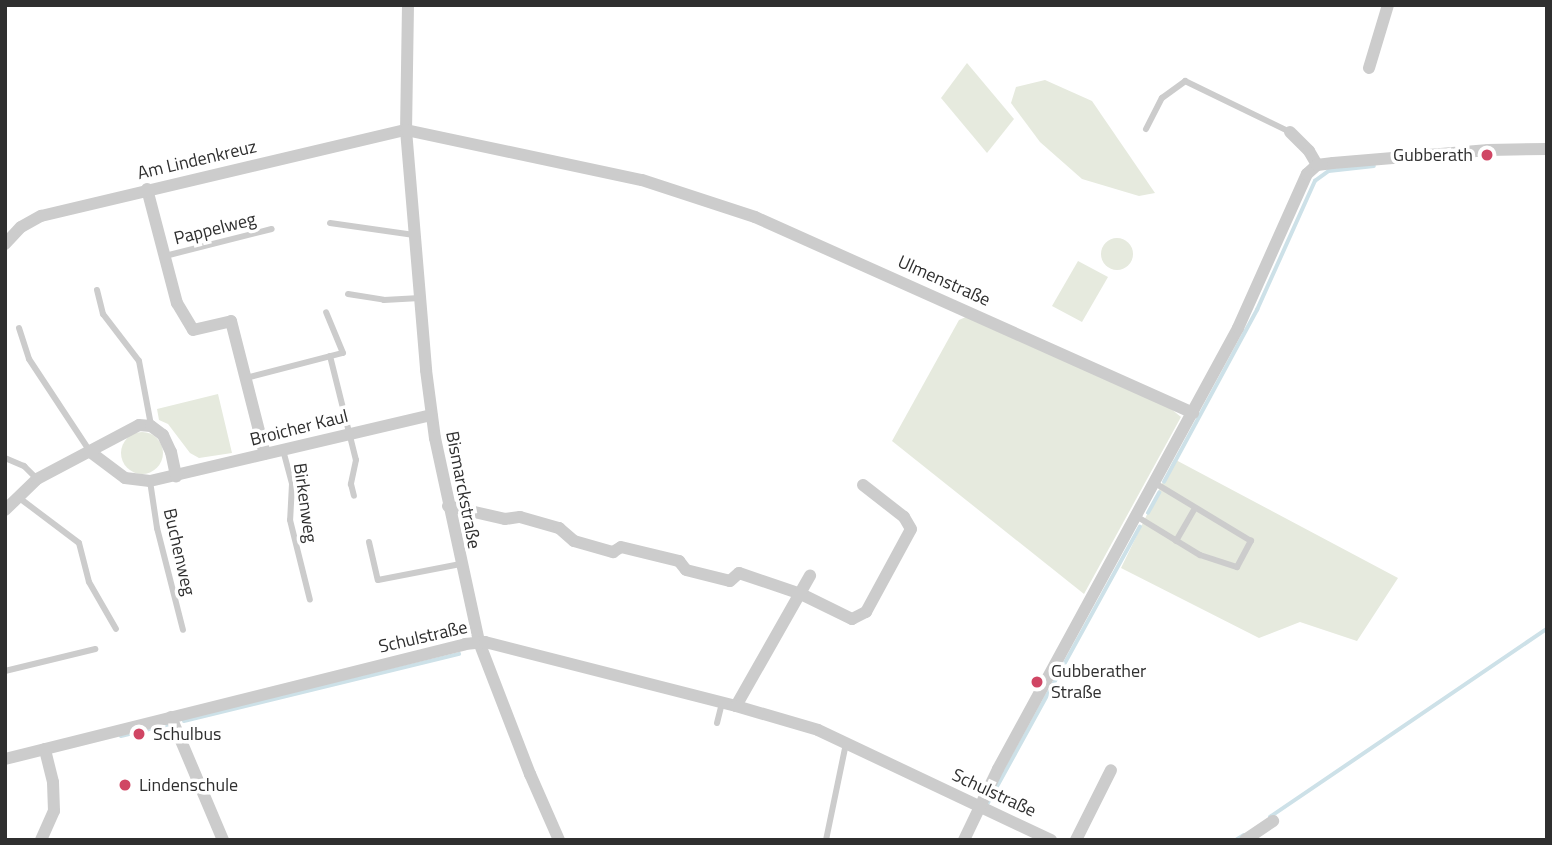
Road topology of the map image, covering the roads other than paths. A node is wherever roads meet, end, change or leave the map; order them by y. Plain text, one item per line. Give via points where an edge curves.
1 (408, 5) edge
2 (1388, 5) edge
3 (1368, 68) dead end
4 (1146, 129) dead end
5 (406, 130) junction
6 (1290, 132) joint
7 (1547, 149) edge
8 (1317, 165) junction
9 (148, 189) junction
10 (330, 223) dead end
11 (272, 229) dead end
12 (414, 235) junction
13 (5, 244) edge
14 (164, 256) junction
15 (97, 290) dead end
16 (348, 294) dead end
17 (419, 299) junction
18 (326, 312) dead end
19 (19, 328) dead end
20 (330, 356) junction
21 (246, 378) junction
22 (1193, 413) junction
23 (431, 415) junction
24 (151, 426) junction
25 (349, 434) junction
26 (283, 450) junction
27 (89, 451) junction
28 (265, 454) junction
29 (5, 458) edge
30 (176, 476) junction
31 (37, 479) junction
32 (150, 481) junction
33 (1155, 483) junction
34 (863, 485) dead end
35 (18, 496) junction
36 (354, 496) dead end
37 (448, 506) junction
38 (1195, 508) junction
39 (5, 510) edge
40 (1136, 516) junction
41 (1176, 541) junction
42 (369, 542) dead end
43 (460, 564) junction
44 (810, 576) dead end
45 (801, 594) junction
46 (310, 600) dead end
47 (116, 629) dead end
48 (183, 630) dead end
49 (479, 642) junction
50 (94, 649) dead end
51 (5, 671) edge
52 (722, 703) junction
53 (736, 706) junction
54 (171, 717) junction
55 (717, 723) dead end
56 (846, 743) junction
57 (45, 749) junction
58 (5, 760) edge
59 (1111, 770) dead end
60 (979, 805) junction
61 (1273, 821) dead end
62 (41, 840) edge
63 (223, 840) edge
64 (559, 840) edge
65 (826, 840) edge
66 (964, 840) edge
67 (1051, 840) edge
68 (1076, 840) edge
69 (1245, 840) edge

1 - 5 street, Bismarckstraße
2 - 3 street
4 - 6 lane via 1162,98 1185,81
5 - 9 street, Am Lindenkreuz
5 - 12 street, Bismarckstraße
5 - 22 street, Ulmenstraße via 642,180 755,217
6 - 8 street
7 - 8 street
8 - 22 street via 1304,179 1253,298
9 - 13 street, Am Lindenkreuz via 41,216 21,227
9 - 14 street
10 - 12 lane
11 - 14 lane, Pappelweg
12 - 17 street, Bismarckstraße
14 - 21 street via 177,303 193,330 231,321
15 - 24 lane via 103,314 139,361
16 - 17 lane
17 - 23 street, Bismarckstraße
18 - 20 lane via 343,353
19 - 27 lane via 29,359
20 - 21 lane
20 - 25 lane
21 - 28 street
22 - 33 street
23 - 25 street, Broicher Kaul
23 - 37 street, Bismarckstraße
24 - 27 street via 134,426
24 - 30 street via 168,444
25 - 26 street, Broicher Kaul
25 - 36 lane via 356,460 351,484
26 - 28 street, Broicher Kaul
26 - 46 lane, Birkenweg via 292,484 289,516
27 - 31 street
27 - 32 street, Broicher Kaul via 125,478
28 - 30 street, Broicher Kaul
29 - 31 lane via 24,466
30 - 32 street, Broicher Kaul
31 - 35 street
32 - 48 lane, Buchenweg
33 - 38 lane
33 - 40 street
34 - 45 street via 911,527 874,598 863,615 852,619
35 - 39 street
35 - 47 lane via 79,543 89,582
37 - 43 street, Bismarckstraße
37 - 45 street via 505,519 520,517 613,552 621,547 679,561 686,570 730,581 739,573
38 - 41 lane
38 - 41 lane via 1251,541 1237,568
40 - 41 lane
40 - 60 street
42 - 43 lane via 378,580
43 - 49 street, Bismarckstraße
44 - 45 street
45 - 53 street
49 - 52 street, Schulstraße
49 - 54 street, Schulstraße
49 - 64 street, Bismarckstraße
50 - 51 lane
52 - 53 street, Schulstraße
52 - 55 lane
53 - 56 street, Schulstraße
54 - 57 street, Schulstraße
54 - 63 street
56 - 60 street, Schulstraße
56 - 65 lane
57 - 58 street, Schulstraße
57 - 62 street via 54,810
59 - 68 street
60 - 66 street
60 - 67 street, Schulstraße
61 - 69 street

